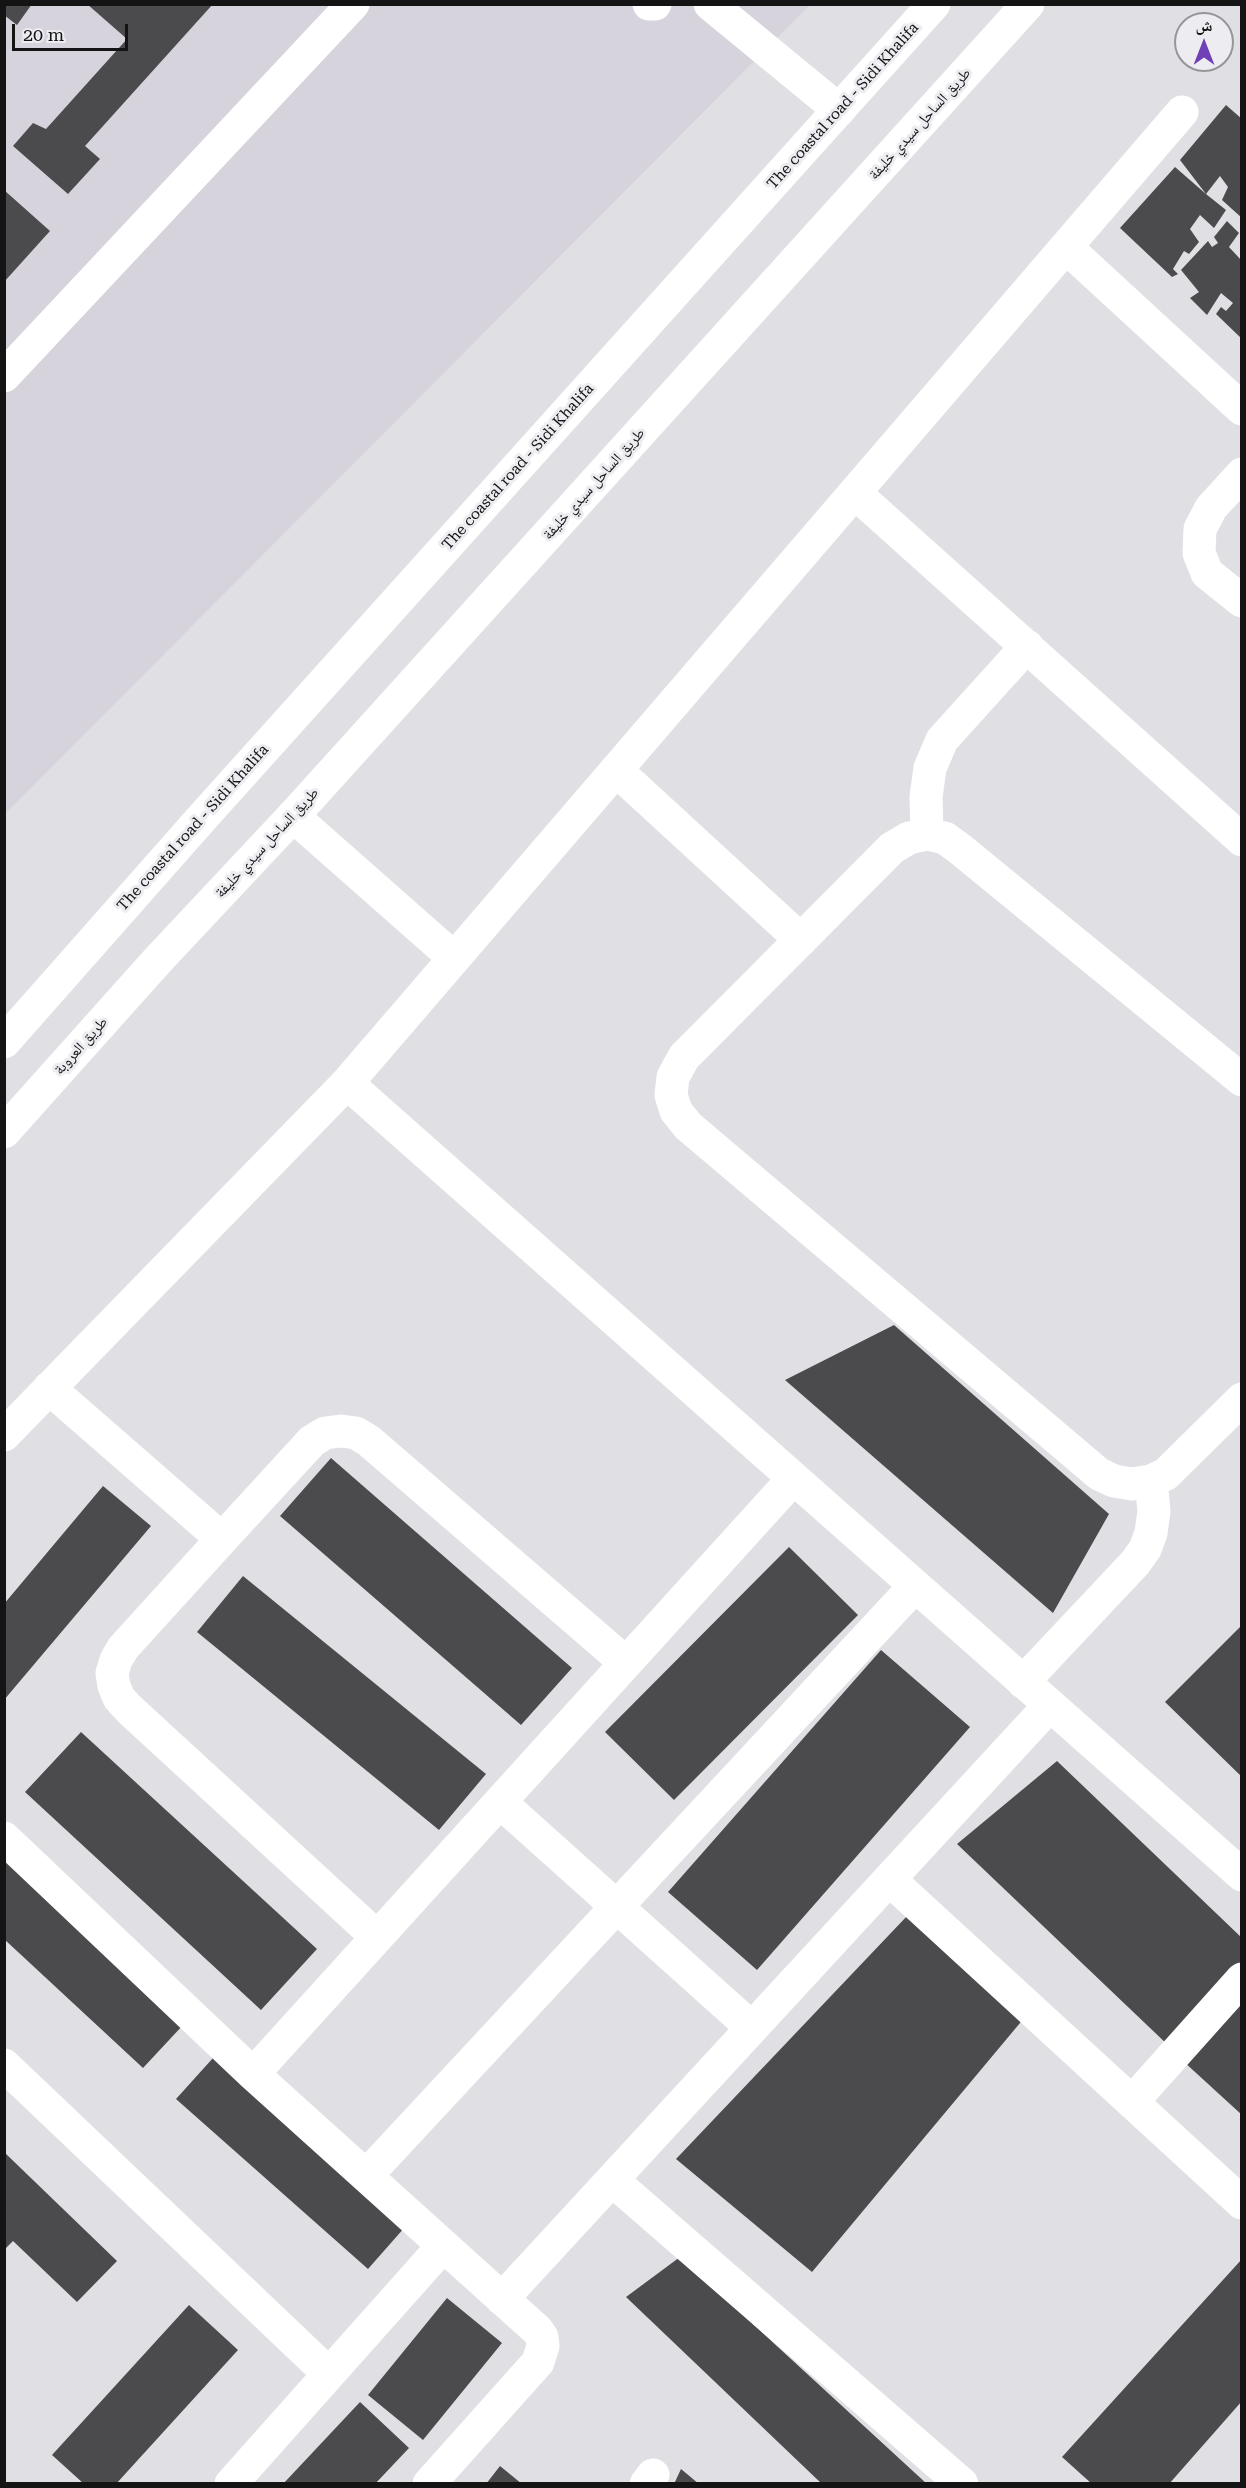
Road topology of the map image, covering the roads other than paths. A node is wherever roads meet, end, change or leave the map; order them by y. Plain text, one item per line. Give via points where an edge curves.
1 (353, 4) edge
2 (650, 4) edge
3 (655, 4) edge
4 (710, 4) edge
5 (934, 4) edge
6 (1028, 4) edge
7 (839, 110) junction
8 (1182, 112) dead end
9 (1066, 247) junction
10 (4, 376) edge
11 (1242, 409) edge
12 (1242, 474) edge
13 (855, 493) junction
14 (1242, 601) edge
15 (1027, 646) junction
16 (616, 770) junction
17 (293, 816) junction
18 (927, 834) junction
19 (1242, 840) edge
20 (801, 940) junction
21 (454, 958) junction
22 (157, 961) joint
23 (4, 1042) edge
24 (1242, 1080) edge
25 (347, 1083) junction
26 (4, 1132) edge
27 (49, 1388) junction
28 (1242, 1399) edge
29 (4, 1435) edge
30 (793, 1479) junction
31 (1151, 1481) junction
32 (222, 1539) junction
33 (915, 1586) junction
34 (626, 1663) junction
35 (1023, 1682) junction
36 (1050, 1706) junction
37 (500, 1802) junction
38 (4, 1838) edge
39 (1242, 1875) edge
40 (890, 1880) junction
41 (617, 1907) junction
42 (377, 1937) junction
43 (1242, 1979) edge
44 (752, 2028) junction
45 (4, 2065) edge
46 (253, 2074) junction
47 (1131, 2102) junction
48 (366, 2176) junction
49 (612, 2180) junction
50 (1242, 2203) edge
51 (443, 2246) junction
52 (502, 2299) junction
53 (329, 2374) junction
54 (231, 2484) edge
55 (429, 2484) edge
56 (962, 2484) edge

1 - 10 main road
2 - 3 main road
4 - 7 main road
5 - 7 main road, The coastal road - Sidi Khalifa
6 - 17 main road, طريق الساحل سيدي خليفة
7 - 23 main road, The coastal road - Sidi Khalifa
8 - 9 main road
9 - 11 main road
9 - 13 main road
12 - 14 main road via 1207,515 1200,529 1198,554 1207,573
13 - 15 main road
13 - 16 main road
15 - 18 main road via 942,740 930,768
15 - 19 main road
16 - 20 main road
16 - 21 main road
17 - 21 main road
17 - 22 main road, طريق الساحل سيدي خليفة
18 - 20 main road via 892,848
18 - 24 main road via 945,838 960,849
20 - 31 main road via 684,1058 673,1077 671,1095 676,1111 697,1134 1099,1474 1132,1484
21 - 25 main road
22 - 26 main road, طريق العروبة
25 - 27 main road
25 - 30 main road
27 - 29 main road
27 - 32 main road
28 - 31 main road via 1166,1474
30 - 33 main road
30 - 34 main road
31 - 35 main road via 1154,1511 1145,1549
32 - 34 main road via 312,1441 325,1433 356,1433
32 - 42 main road via 123,1648 112,1673 114,1686 129,1709
33 - 35 main road
33 - 41 main road
34 - 37 main road
35 - 36 main road
36 - 39 main road
36 - 40 main road
37 - 41 main road
37 - 42 main road
38 - 46 main road
40 - 44 main road
40 - 47 main road
41 - 44 main road
41 - 48 main road
42 - 46 main road
43 - 47 main road
44 - 49 main road
45 - 53 main road
46 - 48 main road
47 - 50 main road
48 - 51 main road
49 - 52 main road
49 - 56 main road
51 - 52 main road
51 - 53 main road
52 - 55 main road via 537,2330 542,2337 542,2354
53 - 54 main road

